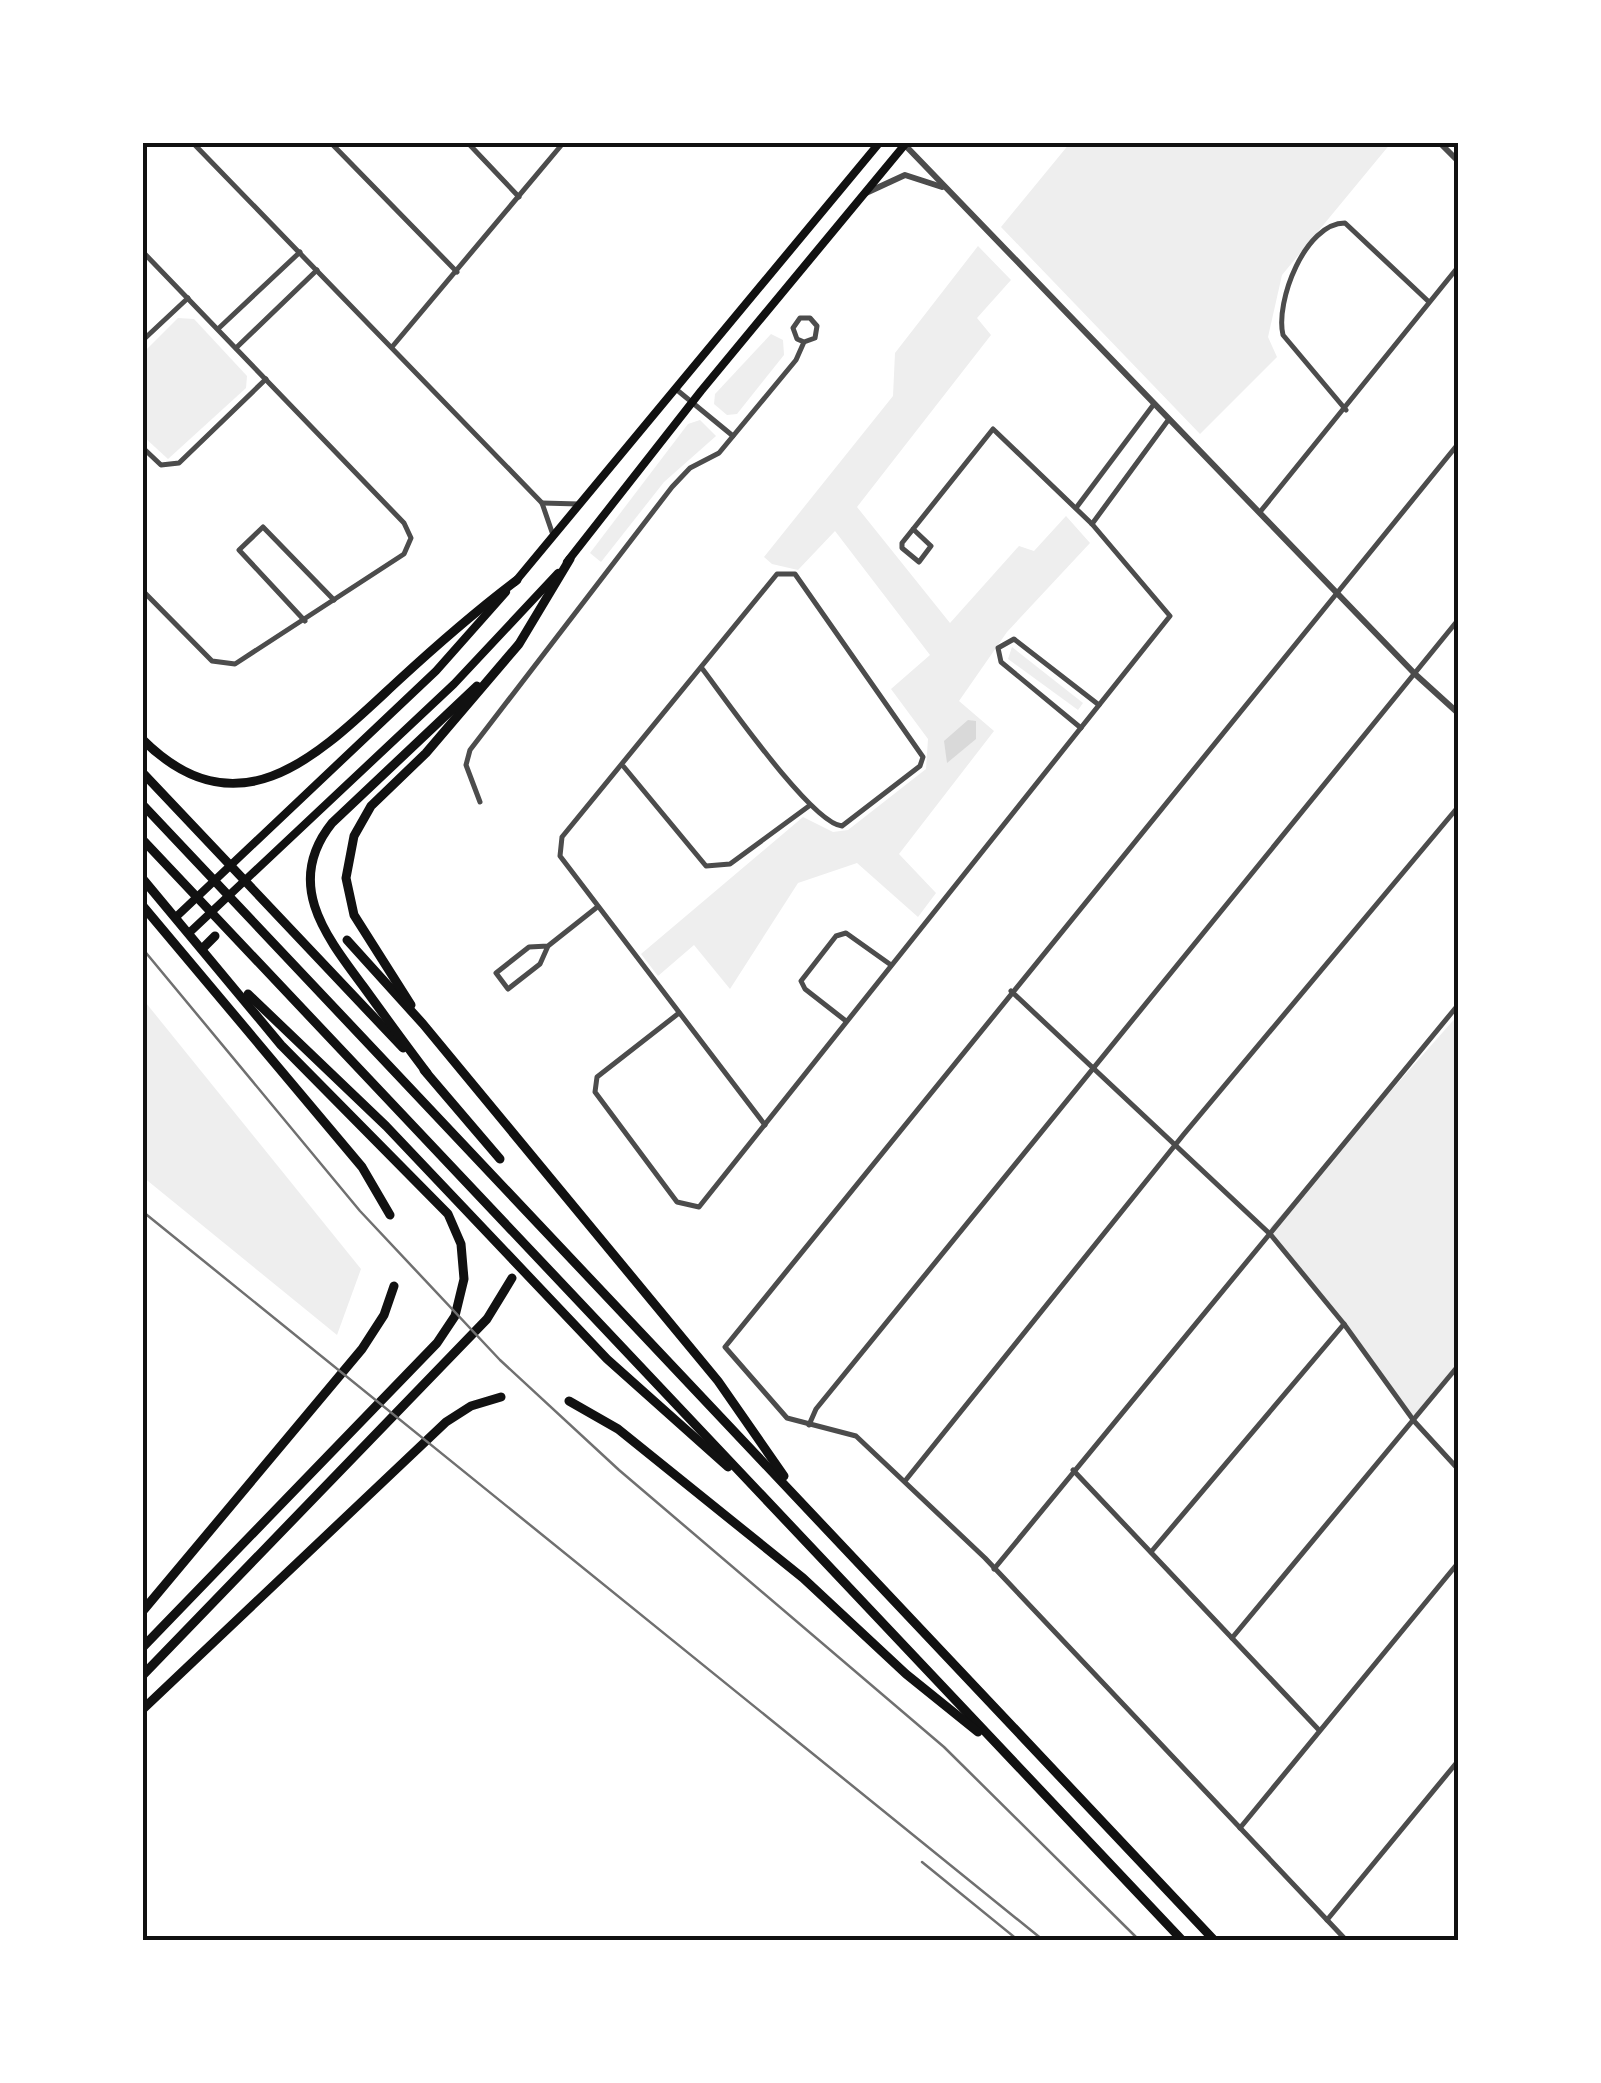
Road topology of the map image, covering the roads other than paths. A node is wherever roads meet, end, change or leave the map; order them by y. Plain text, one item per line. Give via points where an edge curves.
1 (192, 142) edge
2 (330, 142) edge
3 (468, 142) edge
4 (564, 142) edge
5 (880, 142) edge
6 (1440, 142) edge
7 (905, 143) edge
8 (1458, 160) edge
9 (947, 190) junction
10 (864, 194) junction
11 (519, 197) junction
12 (142, 251) edge
13 (300, 252) junction
14 (1458, 267) edge
15 (318, 270) junction
16 (457, 272) junction
17 (188, 298) junction
18 (1428, 301) junction
19 (218, 329) junction
20 (142, 341) edge
21 (804, 342) junction
22 (392, 347) junction
23 (236, 348) junction
24 (266, 379) junction
25 (677, 390) junction
26 (692, 402) junction
27 (1154, 404) junction
28 (1346, 410) junction
29 (1169, 419) junction
30 (733, 436) junction
31 (1458, 444) edge
32 (142, 447) edge
33 (542, 503) junction
34 (582, 504) junction
35 (1076, 508) junction
36 (1260, 512) junction
37 (1092, 524) junction
38 (914, 529) junction
39 (554, 537) junction
40 (570, 559) junction
41 (517, 580) junction
42 (142, 590) edge
43 (1337, 592) junction
44 (334, 600) junction
45 (1458, 620) edge
46 (305, 621) junction
47 (510, 655) junction
48 (701, 667) junction
49 (1415, 674) junction
50 (1099, 705) junction
51 (1458, 713) edge
52 (1081, 728) junction
53 (142, 739) edge
54 (623, 765) junction
55 (142, 772) edge
56 (480, 802) dead end
57 (142, 804) edge
58 (809, 806) junction
59 (1458, 807) edge
60 (142, 839) edge
61 (142, 878) edge
62 (142, 905) edge
63 (596, 908) junction
64 (176, 917) junction
65 (190, 932) junction
66 (215, 936) dead end
67 (347, 940) dead end
68 (548, 946) junction
69 (203, 948) junction
70 (890, 965) junction
71 (230, 979) junction
72 (1011, 990) junction
73 (1458, 1005) edge
74 (679, 1013) junction
75 (846, 1021) junction
76 (423, 1024) junction
77 (1090, 1066) junction
78 (427, 1073) junction
79 (765, 1124) junction
80 (1175, 1145) junction
81 (500, 1159) dead end
82 (390, 1215) dead end
83 (1270, 1236) junction
84 (512, 1278) dead end
85 (394, 1286) dead end
86 (1344, 1324) junction
87 (1458, 1366) edge
88 (501, 1397) dead end
89 (569, 1401) dead end
90 (1414, 1421) junction
91 (809, 1425) junction
92 (1458, 1469) edge
93 (1072, 1470) junction
94 (904, 1482) junction
95 (799, 1499) junction
96 (775, 1509) junction
97 (1150, 1552) junction
98 (1458, 1563) edge
99 (994, 1568) junction
100 (142, 1612) edge
101 (1232, 1638) junction
102 (142, 1648) edge
103 (142, 1676) edge
104 (142, 1710) edge
105 (1318, 1729) junction
106 (1004, 1752) junction
107 (1458, 1762) edge
108 (1240, 1828) junction
109 (1327, 1920) junction
110 (1182, 1940) edge
111 (1214, 1940) edge
112 (1346, 1940) edge

1 - 13 street
2 - 16 street
3 - 11 street
4 - 11 street
5 - 25 main road
6 - 8 street
7 - 9 street
7 - 10 main road
9 - 10 street via 904,174
9 - 27 street
10 - 26 main road
11 - 16 street
12 - 17 street
13 - 15 street
13 - 19 street
14 - 18 street
15 - 22 street
15 - 23 street
16 - 22 street
17 - 19 street
17 - 20 street
18 - 28 street
18 - 28 street via 1345,223 1327,227 1289,274 1283,336
19 - 23 street
21 - 21 street via 817,334 810,318 800,318 793,328
21 - 30 street
22 - 33 street
23 - 24 street
24 - 32 street via 179,463 161,465
24 - 44 street via 410,534 404,554
25 - 26 street
25 - 34 main road
26 - 30 street
26 - 40 main road
27 - 29 street
27 - 35 street
28 - 36 street
29 - 36 street
29 - 37 street
30 - 56 street via 672,487 470,750 466,765
31 - 43 street
33 - 34 street
33 - 39 street
34 - 39 main road
35 - 37 street
35 - 38 street via 993,429
36 - 43 street
37 - 50 street via 1170,616
38 - 38 street via 931,546 919,562 902,548
39 - 41 main road
40 - 47 highway
40 - 65 main road via 480,660
41 - 53 highway via 318,754 286,774 241,783 210,780 177,767
41 - 64 main road via 436,671
42 - 46 street via 224,666
43 - 49 street
43 - 72 street
44 - 46 street
44 - 46 street via 263,527 239,550
45 - 49 street
47 - 76 highway via 371,806 348,853 354,915
47 - 78 highway via 332,823 310,868 310,900 321,929
48 - 54 street
48 - 58 street
48 - 58 street via 777,574 796,574 923,758 842,826
49 - 51 street
49 - 77 street
50 - 52 street
50 - 52 street via 1014,638 998,648 1001,662
52 - 70 street
54 - 58 street via 706,866 730,864
54 - 63 street via 559,848
55 - 78 highway
57 - 95 highway
59 - 80 street
60 - 96 highway
61 - 64 highway
62 - 82 highway via 362,1167
63 - 68 street
63 - 74 street
64 - 65 highway
65 - 69 highway
66 - 69 highway
67 - 76 highway
68 - 68 street via 529,947 496,974 508,989 540,964
69 - 71 highway
70 - 75 street
70 - 75 street via 846,933 836,936 800,981
71 - 96 highway via 375,1116 607,1359
71 - 102 highway via 281,1044 452,1222 463,1258 462,1295 451,1324 421,1360
72 - 77 street
72 - 91 street via 726,1342 727,1352 784,1416
73 - 83 street
74 - 79 street
74 - 79 street via 597,1077 595,1092 677,1202 699,1208
75 - 79 street
76 - 95 highway via 718,1381
77 - 80 street
77 - 91 street
78 - 81 highway
80 - 83 street
80 - 94 street
83 - 86 street
83 - 93 street
84 - 103 highway via 495,1310
85 - 100 highway via 380,1324 357,1355
86 - 90 street
86 - 97 street
87 - 90 street
88 - 104 highway via 446,1422
89 - 106 highway via 618,1428
90 - 92 street
90 - 101 street
91 - 94 street via 856,1436
93 - 97 street
93 - 99 street
94 - 99 street
95 - 111 highway
96 - 106 highway
97 - 101 street
98 - 105 street
99 - 108 street
101 - 105 street
105 - 108 street
106 - 110 highway
107 - 109 street
108 - 109 street
109 - 112 street

